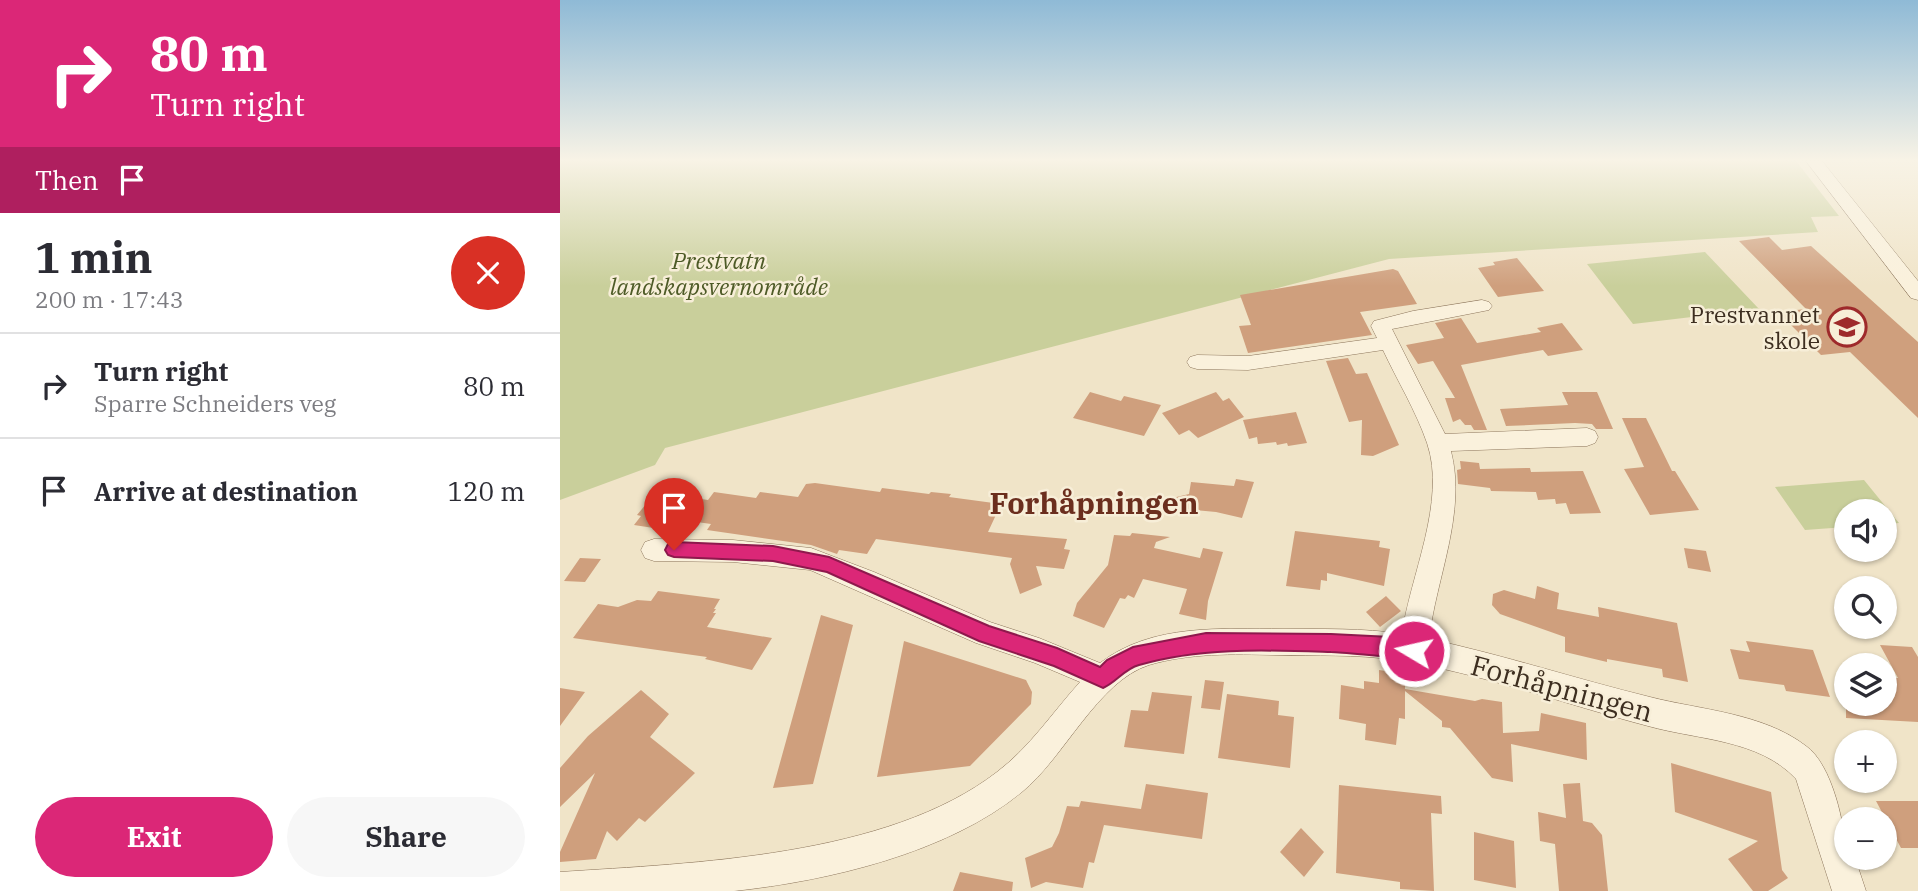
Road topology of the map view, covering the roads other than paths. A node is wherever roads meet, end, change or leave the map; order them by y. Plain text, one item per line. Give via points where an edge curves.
1 (1847, 203) edge
2 (1918, 294) edge
3 (1482, 306) dead end
4 (1388, 342) junction
5 (1197, 362) dead end
6 (1587, 437) dead end
7 (1438, 443) junction
8 (654, 550) dead end
9 (1414, 651) junction
10 (1103, 678) junction
11 (560, 889) edge
12 (1849, 891) edge

1 - 2 street
3 - 4 street via 1381,326
4 - 5 street via 1248,363
4 - 7 street
6 - 7 street
7 - 9 street via 1443,493
8 - 10 street via 733,551 811,559
9 - 10 street, Forhåpningen via 1331,643 1206,642 1133,657
9 - 12 street, Forhåpningen via 1754,736 1793,752 1814,780
10 - 11 street, Forhåpningen via 1049,743 1008,783 929,827 845,854 781,867

